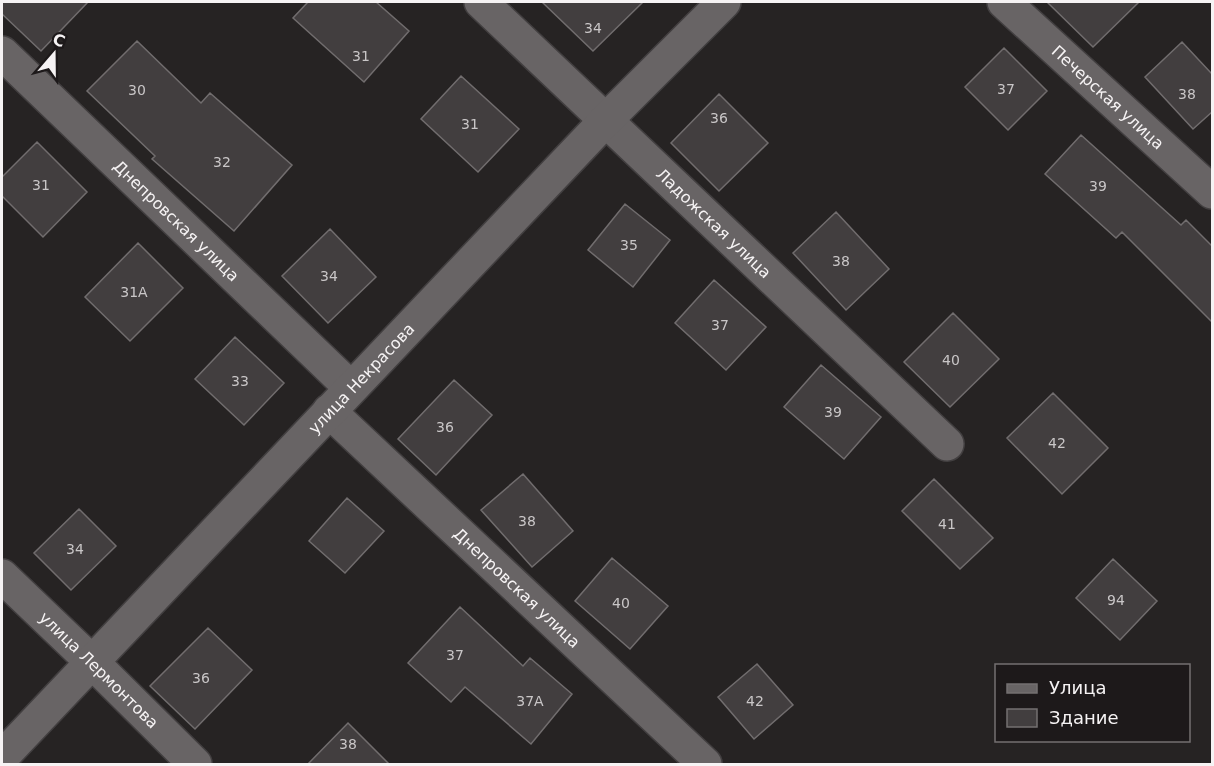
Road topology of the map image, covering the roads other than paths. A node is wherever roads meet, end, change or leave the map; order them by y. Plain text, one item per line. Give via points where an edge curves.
1 (481, 2) edge
2 (724, 2) edge
3 (1004, 2) edge
4 (2, 53) edge
5 (606, 120) junction
6 (1212, 192) edge
7 (351, 388) junction
8 (328, 411) junction
9 (947, 444) dead end
10 (2, 576) edge
11 (91, 661) junction
12 (2, 757) edge
13 (195, 765) edge
14 (705, 765) edge

1 - 5 street, Ладожская улица
2 - 5 street, улица Некрасова
3 - 6 street, Печерская улица
4 - 7 street, Днепровская улица
5 - 7 street, улица Некрасова
5 - 9 street, Ладожская улица
7 - 8 street, улица Некрасова
8 - 11 street, улица Некрасова
8 - 14 street, Днепровская улица
10 - 11 street, улица Лермонтова
11 - 12 street, улица Некрасова
11 - 13 street, улица Лермонтова

